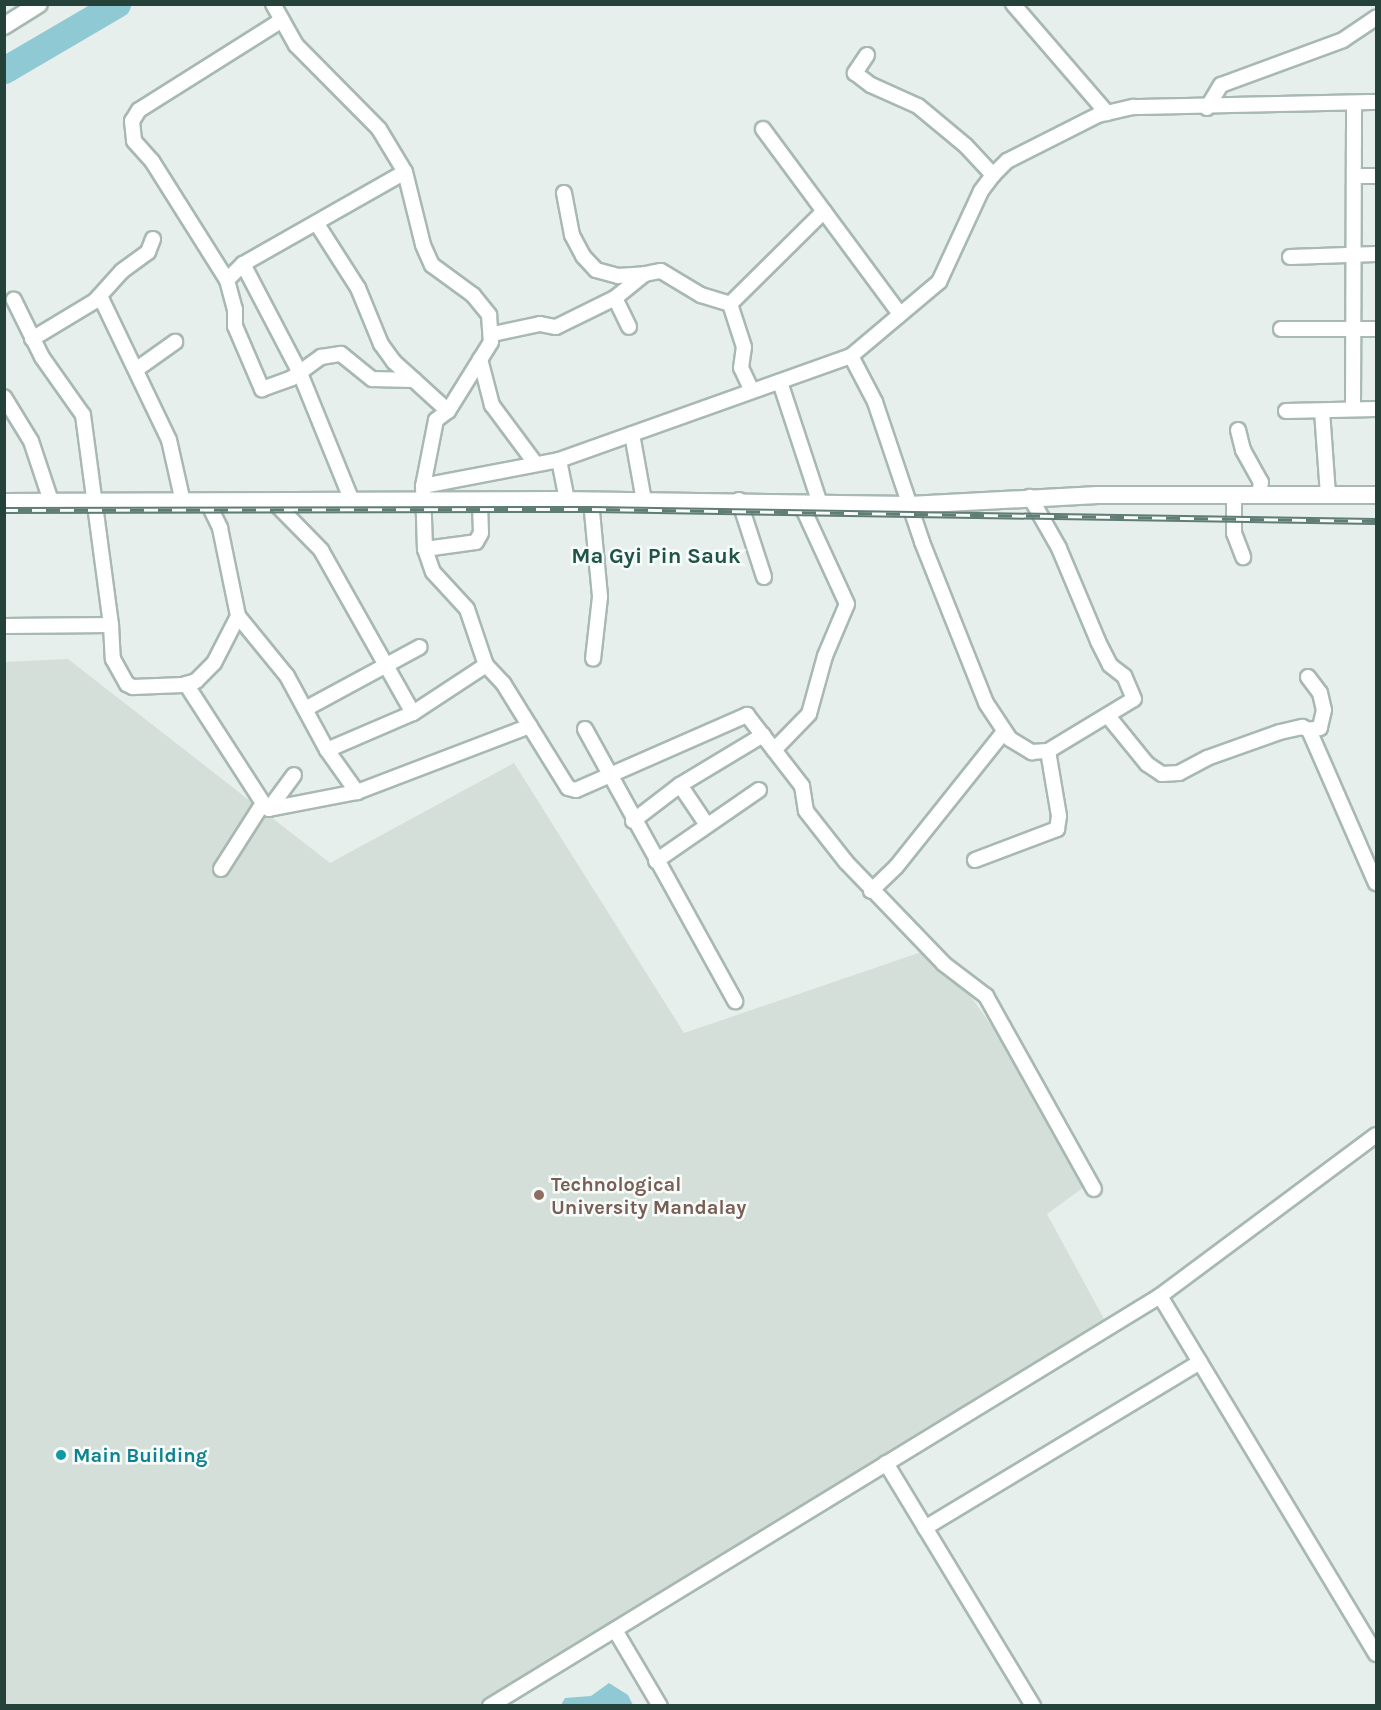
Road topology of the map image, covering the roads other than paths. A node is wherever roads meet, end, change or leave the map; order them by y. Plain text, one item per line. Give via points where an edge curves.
1 (39, 4) edge
2 (273, 4) edge
3 (1013, 4) edge
4 (1377, 18) edge
5 (282, 21) junction
6 (4, 26) edge
7 (867, 55) dead end
8 (1377, 102) edge
9 (1354, 103) junction
10 (1207, 108) junction
11 (1107, 113) junction
12 (763, 129) dead end
13 (405, 172) junction
14 (993, 175) junction
15 (1356, 176) junction
16 (1377, 176) edge
17 (564, 193) dead end
18 (824, 211) junction
19 (316, 224) junction
20 (153, 239) dead end
21 (1353, 254) junction
22 (1377, 254) edge
23 (1290, 257) dead end
24 (243, 264) junction
25 (645, 274) junction
26 (227, 280) junction
27 (100, 297) junction
28 (615, 298) junction
29 (14, 300) dead end
30 (730, 304) junction
31 (899, 313) junction
32 (629, 327) dead end
33 (1281, 329) dead end
34 (1354, 329) junction
35 (1377, 329) edge
36 (493, 334) junction
37 (32, 339) junction
38 (176, 342) dead end
39 (851, 356) junction
40 (480, 359) junction
41 (137, 369) junction
42 (300, 373) junction
43 (414, 380) junction
44 (780, 382) junction
45 (751, 389) junction
46 (4, 397) edge
47 (1353, 409) junction
48 (1377, 409) edge
49 (448, 411) junction
50 (1286, 411) dead end
51 (1322, 411) junction
52 (1238, 430) dead end
53 (632, 434) junction
54 (559, 459) junction
55 (535, 463) junction
56 (423, 494) junction
57 (1234, 495) junction
58 (1259, 495) junction
59 (1328, 495) junction
60 (1377, 495) edge
61 (1030, 497) junction
62 (95, 499) junction
63 (567, 500) junction
64 (51, 501) junction
65 (352, 501) junction
66 (591, 501) junction
67 (644, 501) junction
68 (739, 501) junction
69 (4, 502) edge
70 (183, 502) junction
71 (208, 502) junction
72 (480, 502) junction
73 (275, 503) junction
74 (801, 504) junction
75 (820, 504) junction
76 (909, 505) junction
77 (425, 549) junction
78 (1243, 557) dead end
79 (764, 577) dead end
80 (238, 616) junction
81 (111, 625) junction
82 (4, 626) edge
83 (420, 646) dead end
84 (593, 659) dead end
85 (386, 665) junction
86 (486, 666) junction
87 (1308, 677) dead end
88 (186, 684) junction
89 (307, 708) junction
90 (413, 714) junction
91 (1108, 716) junction
92 (530, 726) junction
93 (585, 729) dead end
94 (1310, 730) junction
95 (1003, 733) junction
96 (763, 735) junction
97 (327, 750) junction
98 (774, 750) junction
99 (1048, 752) junction
100 (294, 775) dead end
101 (608, 775) junction
102 (680, 785) junction
103 (759, 790) dead end
104 (357, 792) junction
105 (266, 806) junction
106 (633, 820) junction
107 (707, 825) junction
108 (975, 860) dead end
109 (656, 861) junction
110 (221, 869) dead end
111 (1377, 883) edge
112 (871, 891) junction
113 (735, 1001) dead end
114 (1377, 1135) edge
115 (1094, 1189) dead end
116 (1160, 1296) junction
117 (1200, 1362) junction
118 (886, 1463) junction
119 (925, 1528) junction
120 (615, 1630) junction
121 (1377, 1654) edge
122 (490, 1706) edge
123 (660, 1706) edge
124 (1033, 1706) edge

1 - 6 street
2 - 5 street
3 - 11 street
4 - 10 street via 1343,40 1221,85
5 - 13 street via 296,45 379,129
5 - 26 street via 147,104 132,121 134,141 152,161
7 - 14 street via 855,73 918,106 966,146
8 - 9 street
9 - 10 street
9 - 15 street
10 - 11 street via 1134,107
11 - 14 street via 1036,145 1007,161
12 - 18 street
13 - 19 street
13 - 36 street via 423,245 432,265 473,295 489,315
14 - 31 street via 981,191 939,282
15 - 16 street
15 - 21 street
17 - 25 street via 573,234 583,256 596,270 618,276
18 - 30 street
18 - 31 street
19 - 24 street
19 - 43 street via 358,288 381,344
20 - 27 street via 148,252 122,271
21 - 22 street
21 - 23 street
21 - 34 street
24 - 26 street
24 - 42 street
25 - 28 street
25 - 30 street via 662,271 701,295
26 - 42 street via 235,326 262,389
27 - 37 street
27 - 41 street
28 - 32 street
28 - 36 street via 556,327 540,324
29 - 37 street
30 - 45 street via 744,347 741,368
31 - 39 street
33 - 34 street
34 - 35 street
34 - 47 street
36 - 40 street
37 - 62 street via 83,415
38 - 41 street
39 - 44 street
39 - 76 street via 875,402 898,462
40 - 49 street
40 - 55 street via 492,405
41 - 70 street via 169,440
42 - 43 street via 321,357 341,354 372,379
42 - 65 street
43 - 49 street
44 - 45 street
44 - 75 street
45 - 53 street
46 - 64 street via 31,441
47 - 48 street
47 - 51 street
49 - 56 street via 436,420
50 - 51 street
51 - 59 street
52 - 58 street via 1243,450 1262,482
53 - 54 street
53 - 67 street
54 - 55 street
54 - 63 street
55 - 56 street
56 - 65 street
56 - 72 street
56 - 77 street
57 - 58 street
57 - 61 street
57 - 78 street via 1234,533
58 - 59 street
59 - 60 street
61 - 76 street
61 - 91 street via 1059,548 1110,665 1124,676 1134,699
62 - 64 street
62 - 70 street
62 - 81 street
63 - 66 street
63 - 72 street
64 - 69 street
65 - 73 street
66 - 67 street
66 - 84 street via 600,597
67 - 68 street
68 - 74 street
68 - 79 street
70 - 71 street
71 - 73 street
71 - 80 street via 220,528
72 - 77 street via 481,533 476,542
73 - 85 street via 321,550
74 - 75 street
74 - 98 street via 847,604 825,656 809,714
75 - 76 street
76 - 95 street via 965,653
77 - 86 street via 433,572 467,609
80 - 88 street via 214,663 196,681
80 - 89 street via 287,676
81 - 82 street
81 - 88 street via 113,659 127,684
83 - 85 street
85 - 89 street
85 - 90 street
86 - 90 street
86 - 92 street via 503,683
87 - 94 street via 1320,693 1324,710 1320,728
88 - 105 street
89 - 97 street
90 - 97 street
91 - 94 street via 1147,764 1162,774 1179,773 1280,732 1302,727
91 - 99 street
92 - 101 street via 572,791
92 - 104 street
93 - 101 street
94 - 111 street
95 - 99 street via 1032,752
95 - 112 street via 896,867
96 - 98 street
96 - 101 street via 744,714
96 - 102 street
97 - 104 street
98 - 112 street via 802,786 810,816
99 - 108 street via 1059,816 1057,829
100 - 105 street
101 - 106 street
102 - 106 street
102 - 107 street
103 - 107 street
104 - 105 street
105 - 110 street
106 - 109 street
107 - 109 street
109 - 113 street
112 - 115 street via 913,928 944,964 986,996
114 - 116 street
116 - 117 street
116 - 118 street
117 - 119 street
117 - 121 street
118 - 119 street
118 - 120 street
119 - 124 street
120 - 122 street
120 - 123 street

